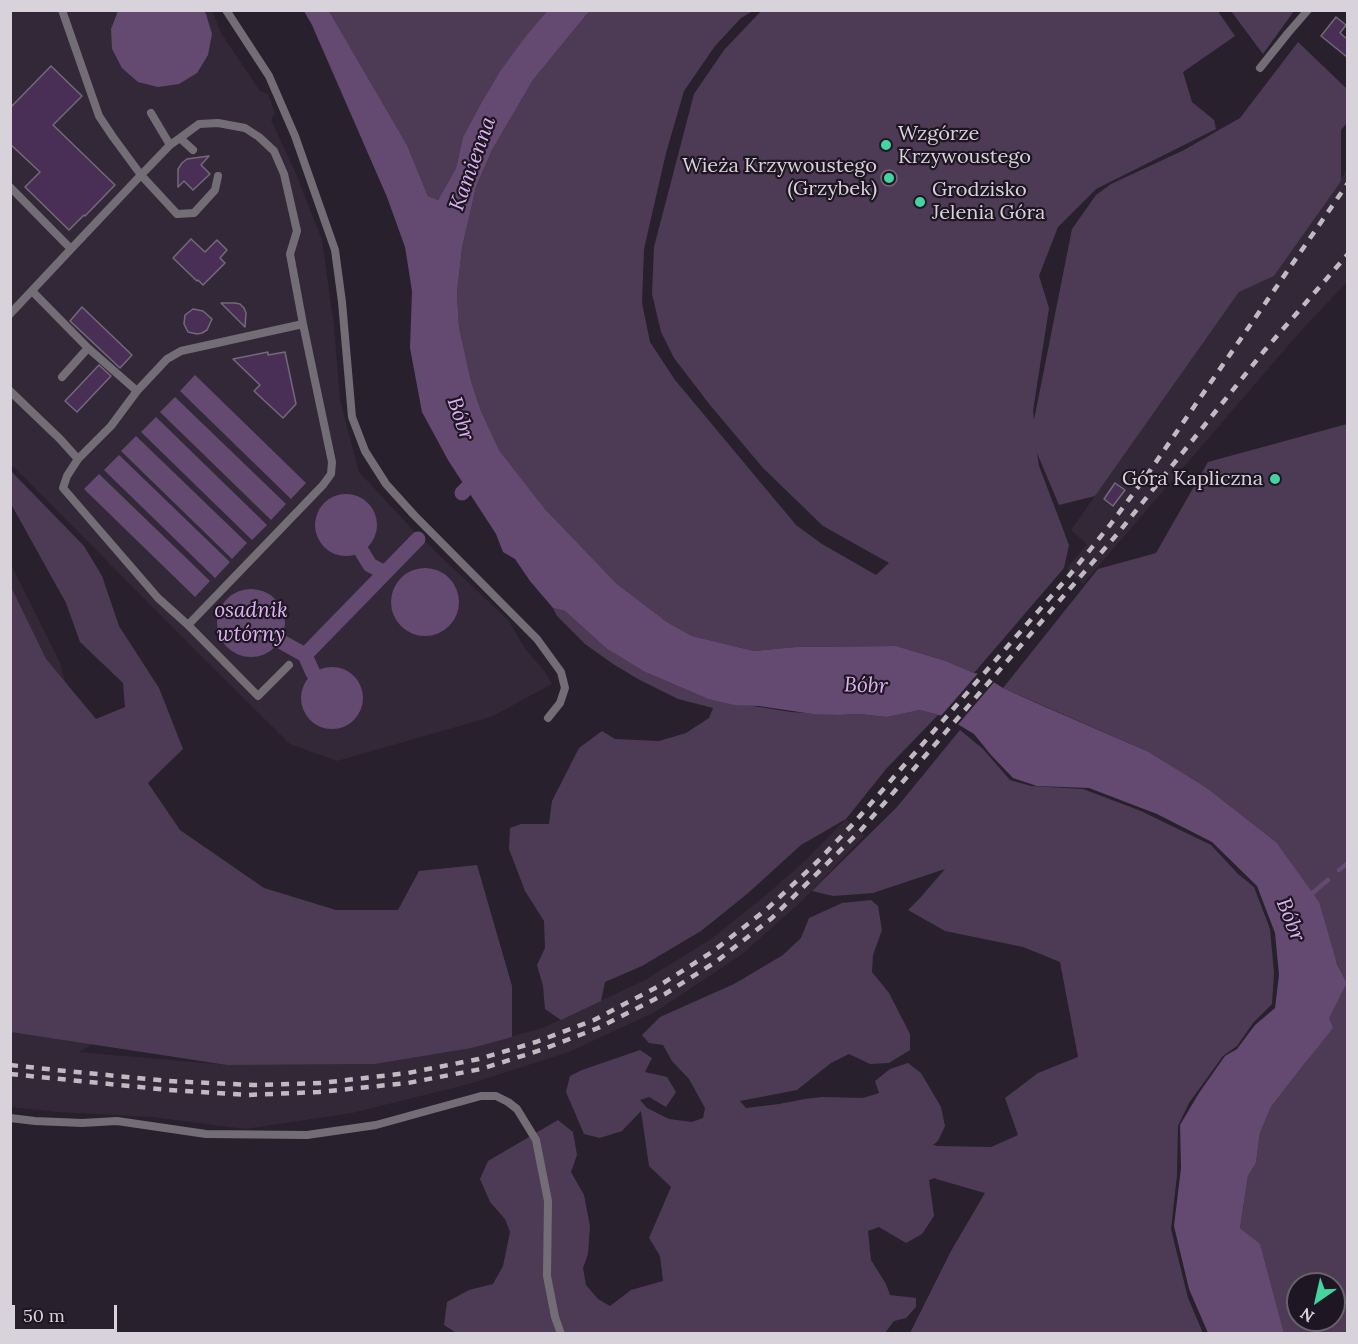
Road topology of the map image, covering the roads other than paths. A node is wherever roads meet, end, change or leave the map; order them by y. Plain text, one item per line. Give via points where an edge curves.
1 (62, 10) edge
2 (226, 10) edge
3 (1308, 10) edge
4 (1260, 69) dead end
5 (151, 113) dead end
6 (180, 138) junction
7 (170, 145) junction
8 (193, 150) dead end
9 (141, 175) junction
10 (218, 176) dead end
11 (10, 187) edge
12 (71, 249) junction
13 (32, 291) junction
14 (10, 314) edge
15 (303, 324) junction
16 (88, 348) junction
17 (62, 377) dead end
18 (10, 391) edge
19 (137, 391) junction
20 (78, 459) junction
21 (188, 625) junction
22 (289, 665) dead end
23 (548, 718) dead end
24 (10, 1118) edge
25 (561, 1334) edge

1 - 9 lane via 99,116
2 - 23 lane via 269,76 295,136 335,250 352,417 365,451 386,484 537,639 561,672 565,688 560,703
3 - 4 lane
5 - 7 lane
6 - 7 lane
6 - 8 lane
6 - 15 lane via 199,124 218,123 245,128 274,151 284,174 297,231 290,254
7 - 9 lane
9 - 10 lane via 177,214 194,213 215,190
9 - 12 lane
11 - 12 lane
12 - 13 lane
13 - 14 lane
13 - 16 lane
15 - 19 lane via 181,351 167,358
15 - 21 lane via 332,462 331,474
16 - 17 lane
16 - 19 lane
18 - 20 lane
19 - 20 lane via 111,426
20 - 21 lane via 63,488 158,598
21 - 22 lane via 258,696
24 - 25 lane via 117,1121 206,1134 307,1135 376,1125 482,1096 496,1096 517,1109 536,1140 548,1202 547,1276

